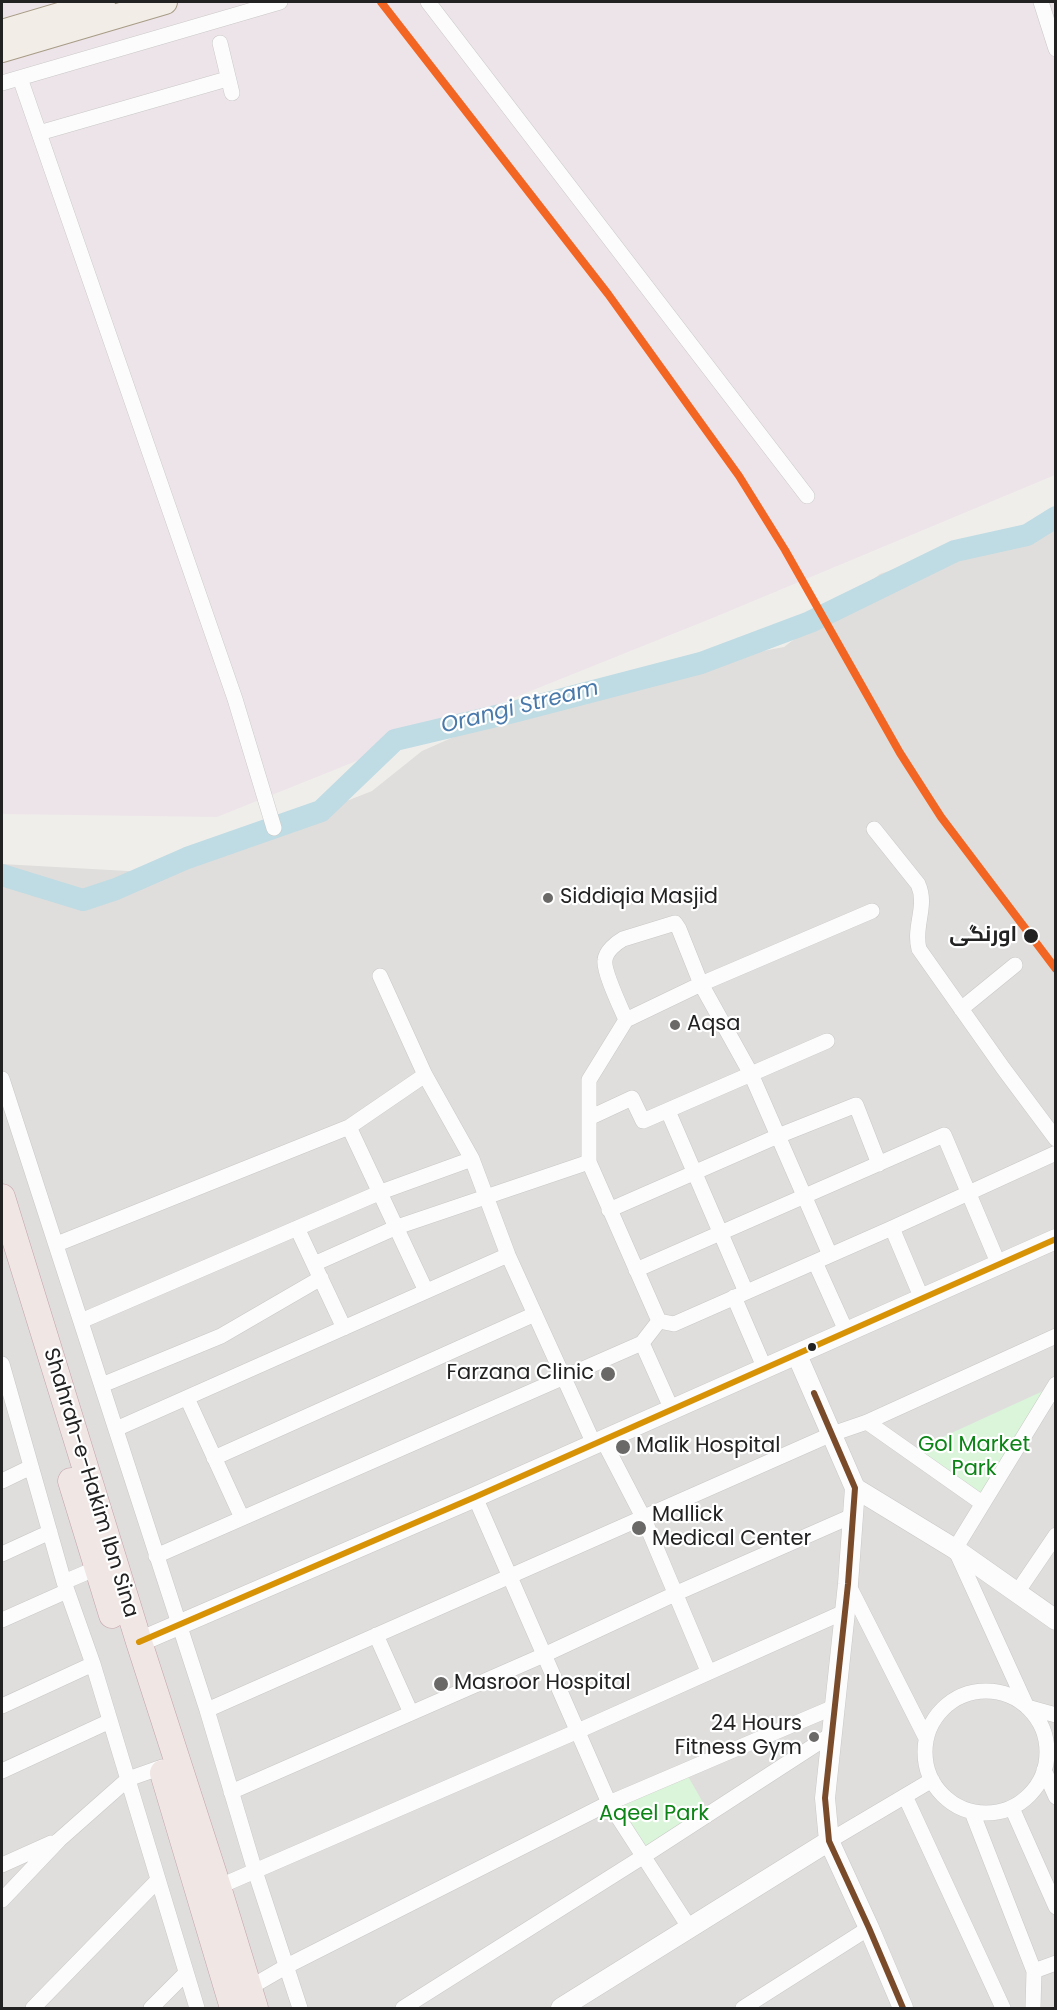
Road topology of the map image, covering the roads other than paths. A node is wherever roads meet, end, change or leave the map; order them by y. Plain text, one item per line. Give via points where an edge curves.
1 (103, 2) edge
2 (165, 2) edge
3 (280, 2) edge
4 (428, 2) edge
5 (1041, 2) edge
6 (2, 32) edge
7 (220, 43) dead end
8 (1056, 49) edge
9 (2, 50) edge
10 (20, 78) junction
11 (2, 83) edge
12 (39, 133) junction
13 (807, 496) dead end
14 (274, 828) dead end
15 (874, 829) dead end
16 (872, 911) dead end
17 (1015, 965) dead end
18 (380, 976) dead end
19 (701, 984) junction
20 (961, 1009) junction
21 (626, 1020) junction
22 (827, 1041) dead end
23 (751, 1074) junction
24 (425, 1075) junction
25 (2, 1079) edge
26 (668, 1110) junction
27 (588, 1118) junction
28 (349, 1126) junction
29 (778, 1136) junction
30 (1056, 1139) edge
31 (1056, 1154) edge
32 (472, 1159) junction
33 (589, 1162) junction
34 (879, 1164) junction
35 (694, 1172) junction
36 (381, 1192) junction
37 (968, 1193) junction
38 (486, 1196) junction
39 (804, 1196) junction
40 (2, 1197) edge
41 (609, 1210) junction
42 (397, 1227) junction
43 (297, 1228) junction
44 (892, 1228) junction
45 (721, 1233) junction
46 (1056, 1239) edge
47 (57, 1244) junction
48 (2, 1254) edge
49 (508, 1254) junction
50 (830, 1255) junction
51 (815, 1262) junction
52 (999, 1264) junction
53 (636, 1270) junction
54 (317, 1271) junction
55 (426, 1291) junction
56 (740, 1294) junction
57 (922, 1299) junction
58 (535, 1314) junction
59 (81, 1320) junction
60 (658, 1321) junction
61 (344, 1328) junction
62 (847, 1333) junction
63 (1056, 1336) edge
64 (642, 1343) junction
65 (797, 1355) junction
66 (2, 1364) edge
67 (765, 1369) junction
68 (564, 1377) junction
69 (1056, 1384) edge
70 (102, 1385) junction
71 (187, 1398) junction
72 (7, 1402) edge
73 (672, 1410) junction
74 (867, 1422) junction
75 (116, 1429) junction
76 (832, 1434) junction
77 (599, 1442) junction
78 (214, 1458) junction
79 (31, 1467) junction
80 (2, 1481) edge
81 (855, 1488) junction
82 (475, 1497) junction
83 (982, 1503) junction
84 (852, 1516) junction
85 (242, 1518) junction
86 (644, 1519) junction
87 (50, 1532) junction
88 (1056, 1534) edge
89 (955, 1549) junction
90 (2, 1554) edge
91 (156, 1556) junction
92 (97, 1568) junction
93 (510, 1575) junction
94 (848, 1584) junction
95 (66, 1586) junction
96 (676, 1593) junction
97 (1016, 1594) junction
98 (844, 1612) junction
99 (2, 1620) edge
100 (1056, 1620) edge
101 (178, 1626) junction
102 (376, 1635) junction
103 (139, 1642) junction
104 (544, 1655) junction
105 (93, 1664) junction
106 (708, 1671) junction
107 (2, 1706) edge
108 (834, 1707) junction
109 (1027, 1707) junction
110 (207, 1710) junction
111 (411, 1713) junction
112 (1056, 1715) edge
113 (110, 1721) junction
114 (578, 1731) junction
115 (832, 1734) junction
116 (1050, 1736) edge
117 (926, 1738) junction
118 (162, 1767) junction
119 (1044, 1770) junction
120 (2, 1771) edge
121 (128, 1779) junction
122 (932, 1780) junction
123 (231, 1792) junction
124 (905, 1796) junction
125 (1056, 1797) edge
126 (609, 1803) junction
127 (1012, 1808) junction
128 (972, 1812) junction
129 (59, 1840) junction
130 (829, 1841) junction
131 (644, 1856) junction
132 (2, 1865) edge
133 (255, 1871) junction
134 (158, 1880) junction
135 (218, 1887) junction
136 (2, 1900) edge
137 (1056, 1907) edge
138 (689, 1927) junction
139 (869, 1928) junction
140 (1056, 1963) edge
141 (286, 1966) junction
142 (1034, 1971) junction
143 (186, 1973) junction
144 (252, 1998) edge
145 (33, 2008) edge
146 (151, 2008) edge
147 (197, 2008) edge
148 (233, 2008) edge
149 (300, 2008) edge
150 (403, 2008) edge
151 (561, 2008) edge
152 (743, 2008) edge
153 (901, 2008) edge
154 (1003, 2008) edge
155 (1033, 2008) edge

1 - 6 main road
2 - 9 main road
3 - 10 street
4 - 13 street
5 - 8 street
7 - 12 street via 230,86
10 - 11 street
10 - 12 street
12 - 14 street via 235,699
15 - 20 street via 923,894 916,938 919,949
16 - 19 street
17 - 20 street
18 - 24 street
19 - 21 street
19 - 21 street via 675,923 623,939 604,961
19 - 23 street
20 - 30 street
21 - 27 street via 589,1080
22 - 23 street
23 - 26 street
23 - 29 street
24 - 28 street
24 - 32 street
25 - 47 street
26 - 27 street via 642,1121 632,1098
26 - 35 street
27 - 33 street
28 - 36 street
28 - 47 street
29 - 34 street via 856,1105
29 - 35 street
29 - 39 street
31 - 37 street
32 - 36 street
32 - 38 street
33 - 38 street
33 - 41 street
34 - 37 street via 944,1135
34 - 39 street
35 - 41 street
35 - 45 street
36 - 42 street
36 - 43 street
37 - 44 street
37 - 52 street
38 - 42 street
38 - 49 street
39 - 45 street
39 - 50 street
40 - 103 highway, Shahrah-e-Hakim Ibn Sina
41 - 53 street
42 - 54 street
42 - 55 street
43 - 54 street
43 - 59 street
44 - 50 street
44 - 57 street
45 - 53 street
45 - 56 street
46 - 52 street
47 - 59 street
48 - 92 highway, Shahrah-e-Hakim Ibn Sina
49 - 55 street
49 - 58 street
50 - 51 street
51 - 56 street
51 - 62 street
52 - 57 street
53 - 60 street
54 - 61 street
54 - 70 street via 221,1336
55 - 61 street
56 - 60 street via 674,1324
56 - 67 street
57 - 62 street
58 - 68 street
58 - 78 street
59 - 70 street
60 - 64 street
61 - 71 street
62 - 65 street
63 - 74 street
64 - 68 street
64 - 73 street
65 - 67 street
65 - 76 street
66 - 72 street
67 - 73 street
68 - 77 street
68 - 85 street
69 - 83 street
70 - 75 street
71 - 75 street
71 - 78 street
72 - 79 street
73 - 77 street
74 - 76 street
74 - 83 street
75 - 91 street
76 - 81 street
76 - 86 street
77 - 82 street
77 - 86 street
78 - 85 street
79 - 80 street
79 - 87 street
81 - 84 street
81 - 89 street
82 - 93 street
82 - 101 street
83 - 89 street
84 - 94 street
84 - 96 street
85 - 91 street
86 - 93 street
86 - 96 street
87 - 90 street
87 - 95 street
88 - 97 street
89 - 97 street
89 - 109 street
91 - 101 street
92 - 95 street
92 - 118 highway, Shahrah-e-Hakim Ibn Sina
93 - 102 street
93 - 104 street
94 - 98 street
94 - 117 street
95 - 99 street
95 - 105 street
96 - 104 street
96 - 106 street
97 - 100 street
98 - 106 street
98 - 108 street
101 - 103 street
101 - 110 street
102 - 110 street
102 - 111 street
103 - 135 highway, Shahrah-e-Hakim Ibn Sina
104 - 111 street
104 - 114 street
105 - 107 street
105 - 113 street
106 - 114 street
108 - 115 street
108 - 126 street
109 - 112 street
109 - 116 street
109 - 117 street via 1008,1695 987,1690 972,1692 953,1700 937,1714
110 - 123 street
111 - 123 street
113 - 120 street
113 - 121 street
114 - 126 street
114 - 133 street
115 - 130 street via 825,1798
115 - 131 street
116 - 119 street
117 - 122 street via 925,1760
118 - 121 street
118 - 148 highway, Shahrah-e-Hakim Ibn Sina
119 - 125 street
119 - 127 street via 1026,1799
121 - 129 street
121 - 134 street
122 - 124 street
122 - 128 street via 952,1803
123 - 133 street
124 - 130 street
124 - 154 street
126 - 131 street
126 - 141 street
127 - 128 street
127 - 137 street
128 - 142 street
129 - 132 street
129 - 136 street
130 - 138 street
130 - 139 street
131 - 138 street
131 - 150 street
133 - 135 street
133 - 141 street
134 - 143 street
134 - 145 street
135 - 144 highway, Shahrah-e-Hakim Ibn Sina
138 - 151 street
139 - 152 street
139 - 153 street
140 - 142 street
141 - 144 street
141 - 149 street
142 - 155 street
143 - 146 street
143 - 147 street

